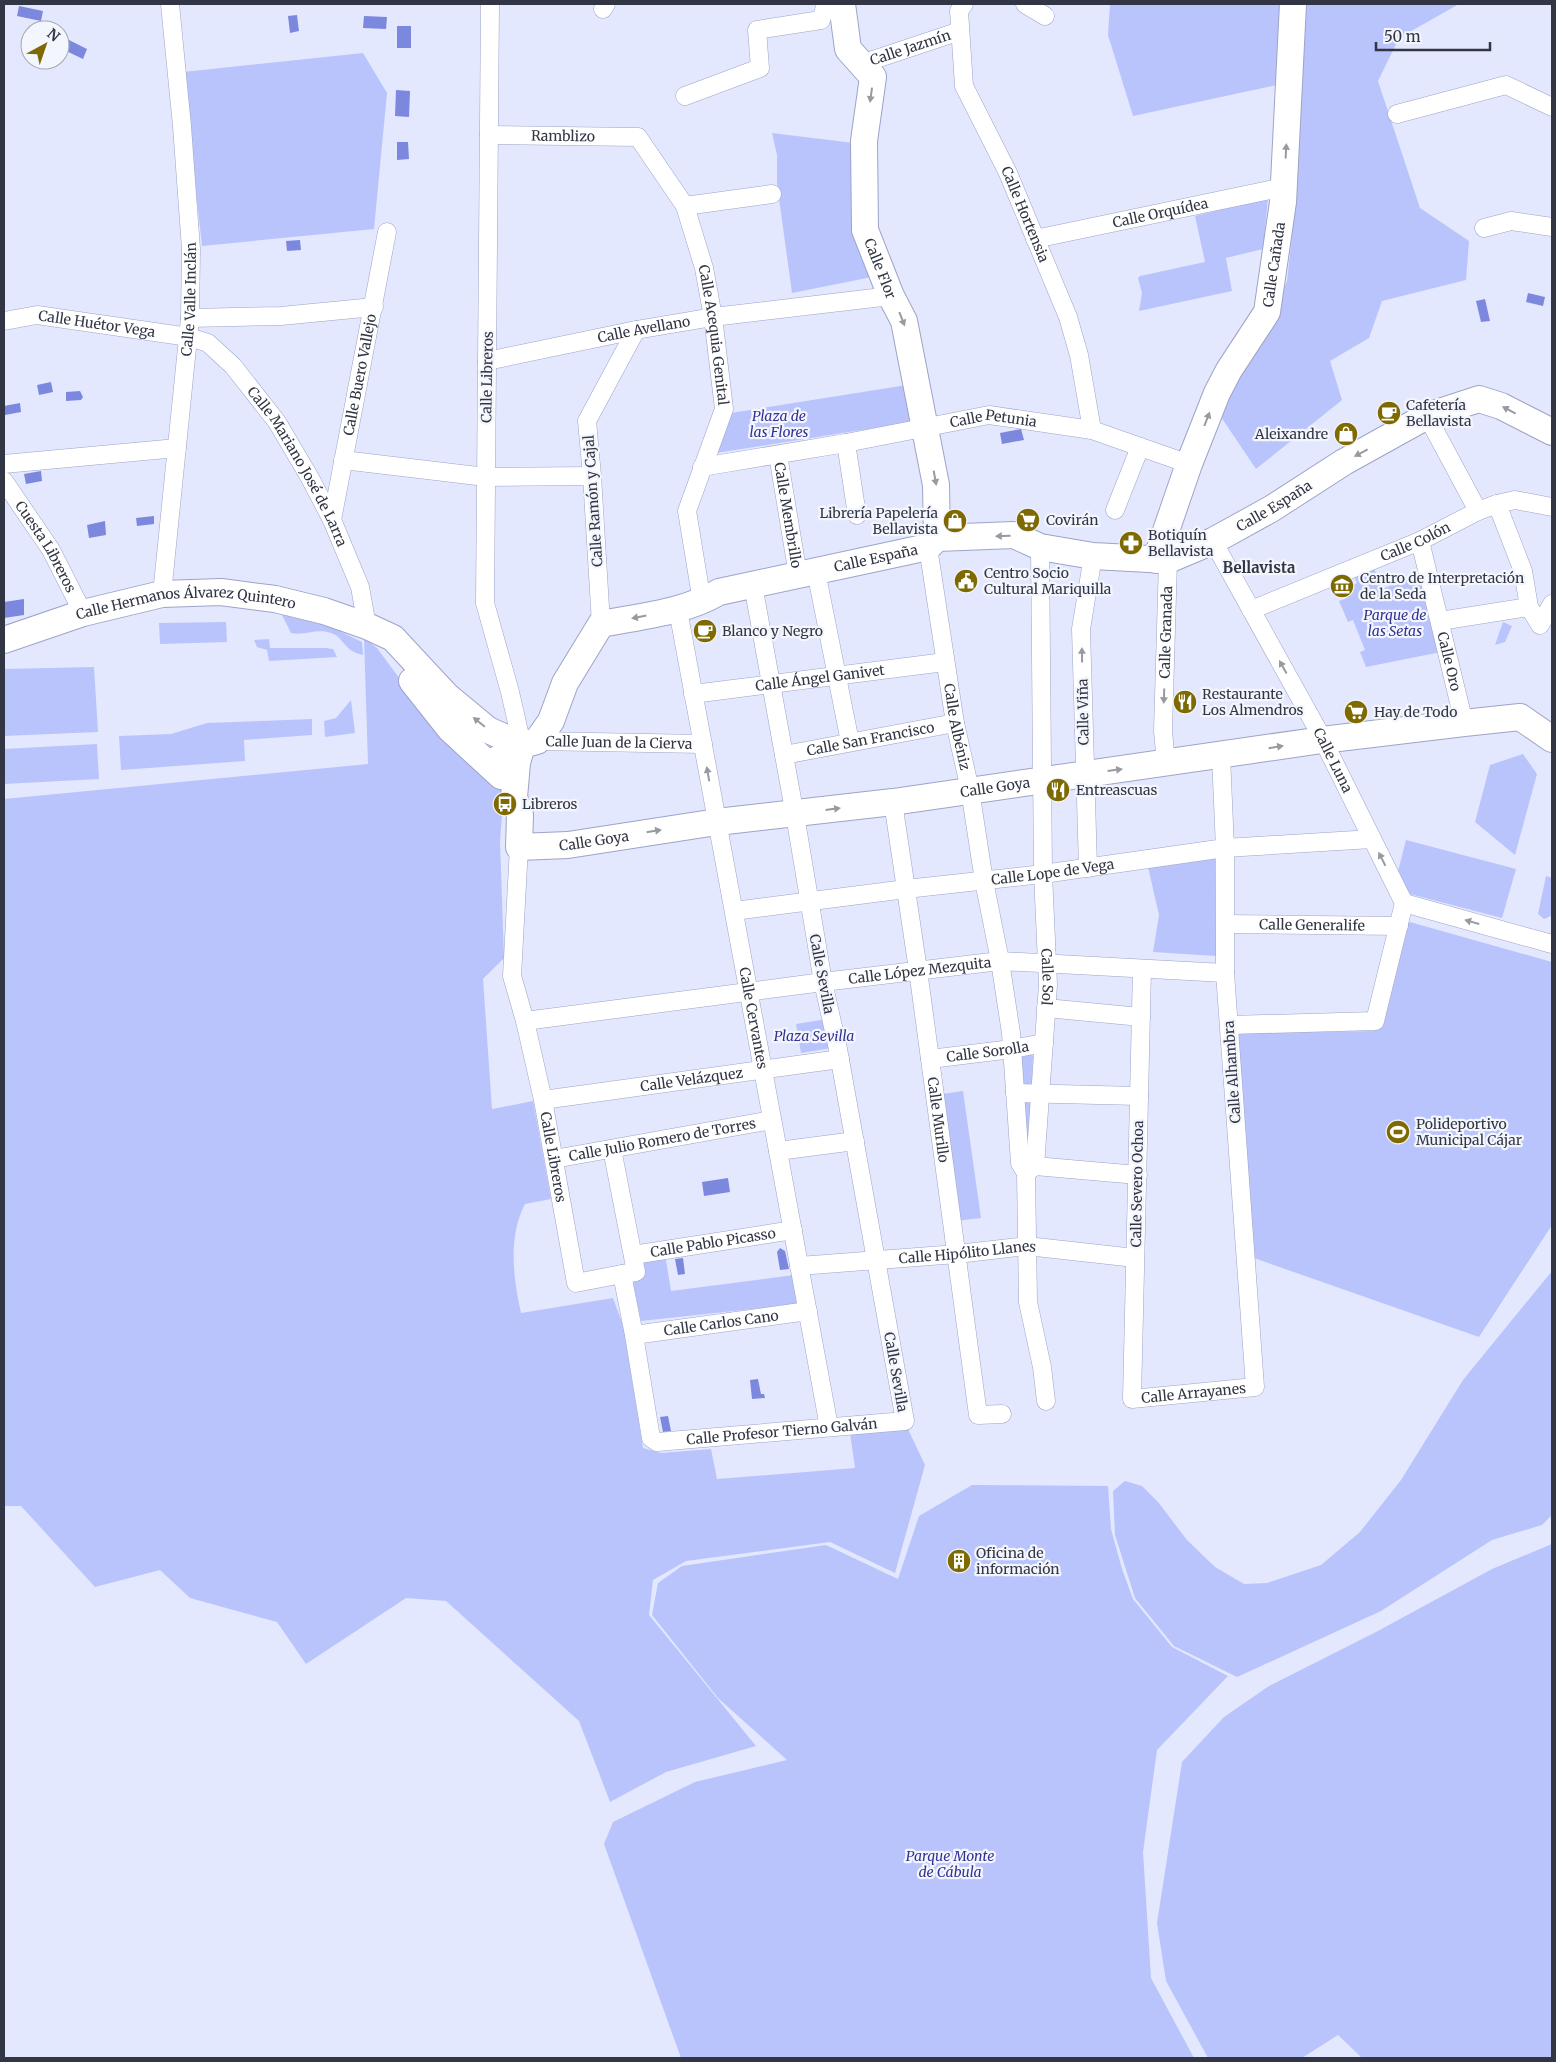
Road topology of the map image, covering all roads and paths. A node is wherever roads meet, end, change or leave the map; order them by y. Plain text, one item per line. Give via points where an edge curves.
1 (170, 4) edge
2 (490, 4) edge
3 (826, 4) edge
4 (842, 4) edge
5 (964, 4) edge
6 (1025, 4) edge
7 (1294, 4) edge
8 (1045, 16) dead end
9 (960, 31) junction
10 (862, 64) junction
11 (685, 96) dead end
12 (1552, 108) edge
13 (1397, 114) dead end
14 (489, 135) junction
15 (638, 137) joint
16 (1284, 187) junction
17 (772, 194) dead end
18 (685, 206) junction
19 (1552, 227) edge
20 (1484, 228) dead end
21 (388, 232) dead end
22 (1035, 239) junction
23 (892, 296) junction
24 (374, 307) junction
25 (713, 317) junction
26 (190, 318) junction
27 (4, 321) edge
28 (636, 330) junction
29 (189, 337) junction
30 (487, 361) junction
31 (1427, 416) junction
32 (926, 428) junction
33 (1092, 430) junction
34 (1552, 432) edge
35 (846, 442) junction
36 (1140, 447) junction
37 (178, 448) junction
38 (778, 455) junction
39 (343, 460) junction
40 (4, 464) edge
41 (1189, 464) junction
42 (702, 467) junction
43 (592, 476) junction
44 (486, 477) junction
45 (4, 481) edge
46 (1498, 504) junction
47 (1552, 507) edge
48 (1115, 510) dead end
49 (1478, 511) junction
50 (858, 515) dead end
51 (332, 520) junction
52 (1213, 541) junction
53 (1420, 541) junction
54 (933, 543) junction
55 (1040, 547) junction
56 (1093, 556) junction
57 (1162, 560) junction
58 (807, 573) junction
59 (753, 585) junction
60 (162, 594) junction
61 (702, 602) junction
62 (1552, 604) edge
63 (1528, 607) junction
64 (678, 610) junction
65 (1251, 610) junction
66 (83, 613) junction
67 (1440, 622) junction
68 (601, 624) junction
69 (367, 626) junction
70 (4, 640) edge
71 (946, 662) junction
72 (838, 676) junction
73 (771, 685) junction
74 (694, 694) junction
75 (1464, 722) junction
76 (956, 723) junction
77 (1552, 739) edge
78 (1322, 740) junction
79 (850, 742) junction
80 (529, 743) junction
81 (703, 744) junction
82 (784, 755) junction
83 (1221, 756) junction
84 (489, 764) junction
85 (1166, 764) junction
86 (1084, 774) junction
87 (1042, 780) junction
88 (970, 790) junction
89 (893, 802) junction
90 (517, 806) junction
91 (795, 813) junction
92 (717, 822) junction
93 (1372, 838) junction
94 (519, 847) junction
95 (1225, 848) junction
96 (1088, 868) junction
97 (1043, 874) junction
98 (984, 881) junction
99 (906, 888) junction
100 (808, 901) junction
101 (1404, 903) junction
102 (734, 911) junction
103 (1226, 924) junction
104 (1399, 926) junction
105 (1552, 944) edge
106 (1000, 961) junction
107 (1047, 963) junction
108 (1142, 969) junction
109 (918, 970) junction
110 (1224, 973) junction
111 (823, 982) junction
112 (748, 992) junction
113 (1046, 1008) junction
114 (1141, 1017) junction
115 (525, 1021) junction
116 (1230, 1025) junction
117 (1044, 1043) junction
118 (1012, 1049) junction
119 (840, 1059) junction
120 (930, 1059) junction
121 (763, 1070) junction
122 (1041, 1092) junction
123 (1015, 1093) junction
124 (1139, 1096) junction
125 (543, 1100) junction
126 (772, 1120) junction
127 (855, 1141) junction
128 (612, 1149) junction
129 (778, 1151) junction
130 (554, 1160) junction
131 (1031, 1170) junction
132 (1138, 1175) junction
133 (793, 1230) junction
134 (1027, 1246) junction
135 (633, 1254) junction
136 (956, 1254) junction
137 (1135, 1258) junction
138 (876, 1260) junction
139 (799, 1266) junction
140 (622, 1274) junction
141 (808, 1311) junction
142 (634, 1335) junction
143 (1255, 1387) joint
144 (1132, 1398) joint
145 (1046, 1401) dead end
146 (1002, 1414) dead end
147 (905, 1421) joint
148 (829, 1427) junction

1 - 26 street, Calle Valle Inclán via 191,249
2 - 14 street, Calle Libreros
3 - 11 street via 820,20 756,30 760,68
4 - 10 street, Calle Flor via 848,49
5 - 9 street, Calle Hortensia via 959,11
6 - 8 street
16 -> 7 street, Calle Cañada
9 - 10 street, Calle Jazmín
9 - 22 street, Calle Hortensia via 964,86 1008,173
10 -> 23 street, Calle Flor via 873,76 864,141 865,230
12 - 13 street via 1506,86
14 - 15 street, Ramblizo
14 - 30 street, Calle Libreros
15 - 18 street, Calle Acequia Genital
16 - 22 street, Calle Orquídea
41 -> 16 street, Calle Cañada via 1217,393 1267,312
17 - 18 street
18 - 25 street, Calle Acequia Genital via 704,268
19 - 20 street via 1511,221
21 - 24 street, Calle Buero Vallejo
22 - 33 street, Calle Hortensia via 1068,317 1080,355
23 - 25 street, Calle Avellano
23 -> 32 street, Calle Flor via 904,321
24 - 26 street via 281,316
24 - 39 street, Calle Buero Vallejo
25 - 28 street, Calle Avellano
25 - 42 street, Calle Acequia Genital via 724,409
26 - 29 street, Calle Valle Inclán
27 - 29 street, Calle Huétor Vega via 37,316
28 - 30 street, Calle Avellano
28 - 43 street, Calle Ramón y Cajal via 587,421
29 - 37 street, Calle Valle Inclán
29 - 51 street, Calle Mariano José de Larra via 208,343 233,366 277,422
30 - 44 street, Calle Libreros
34 -> 31 street, Calle España via 1501,406 1479,399
31 - 49 street
31 -> 52 street, Calle España
32 - 33 street, Calle Petunia via 989,415
32 - 35 street, Calle Petunia
32 -> 54 street, Calle Flor via 936,485
33 - 36 street, Calle Petunia
35 - 38 street, Calle Petunia
35 - 50 street
36 - 41 street, Calle Petunia
36 - 48 street
37 - 40 street
37 - 60 street, Calle Valle Inclán
38 - 42 street, Calle Petunia
38 - 58 street, Calle Membrillo
39 - 44 street
39 - 51 street, Calle Buero Vallejo
41 - 57 street, Calle Cañada
42 - 61 street, Calle Acequia Genital via 687,511
43 - 44 street
43 - 68 street, Calle Ramón y Cajal
44 - 80 street, Calle Libreros via 485,603 510,692
45 - 66 street, Cuesta Libreros via 51,550
46 - 47 street, Calle Colón via 1514,500
46 - 49 street, Calle Colón
46 - 63 street via 1523,571
49 - 53 street, Calle Colón
51 - 69 street, Calle Mariano José de Larra via 360,588
52 - 57 street, Calle España
52 - 65 street, Calle Luna
53 - 65 street, Calle Colón
53 - 67 street, Calle Oro
55 -> 54 street, Calle España via 1014,535
54 - 58 street, Calle España
54 - 71 street, Calle Albéniz
55 - 56 street, Calle España
55 - 87 street, Calle Sol
56 - 57 street, Calle España
86 -> 56 street, Calle Viña via 1081,629
57 -> 85 street, Calle Granada
58 - 59 street, Calle España
58 - 72 street, Calle Membrillo
59 - 61 street, Calle España via 719,592
59 - 73 street, Calle Sevilla
60 - 66 street, Calle Hermanos Álvarez Quintero
60 - 69 street, Calle Hermanos Álvarez Quintero via 221,592 275,599
61 - 64 street, Calle España
62 - 63 street via 1540,625
63 - 67 street
64 -> 68 street, Calle España
64 - 74 street, Calle Cervantes
78 -> 65 street, Calle Luna
66 - 70 street, Calle Hermanos Álvarez Quintero
67 - 75 street, Calle Oro
68 - 80 street via 565,683 551,721
80 -> 69 street, Calle Hermanos Álvarez Quintero via 488,730 447,696 393,638
69 - 84 street via 450,729
71 - 72 street, Calle Ángel Ganivet
71 - 76 street, Calle Albéniz
72 - 73 street, Calle Ángel Ganivet
72 - 79 street, Calle Membrillo
73 - 74 street, Calle Ángel Ganivet
73 - 82 street, Calle Sevilla
74 - 81 street, Calle Cervantes
75 - 77 street, Calle Goya via 1520,717
75 - 78 street, Calle Goya
76 - 79 street, Calle San Francisco
76 - 88 street, Calle Albéniz
83 -> 78 street, Calle Goya
78 - 93 street, Calle Luna
79 - 82 street, Calle San Francisco
80 - 81 street, Calle Juan de la Cierva
80 - 84 street
80 - 90 street, Calle Libreros via 517,763
92 -> 81 street, Calle Cervantes
82 - 91 street, Calle Sevilla
83 - 85 street, Calle Goya
83 - 95 street, Calle Alhambra
84 - 90 street via 501,776
86 -> 85 street, Calle Goya
86 - 87 street, Calle Goya
86 - 96 street, Calle Viña
87 - 88 street, Calle Goya
87 - 97 street, Calle Sol
88 - 89 street, Calle Goya
88 - 98 street, Calle Albéniz
91 -> 89 street, Calle Goya
89 - 99 street, Calle Murillo
90 - 94 street, Calle Libreros
91 - 92 street, Calle Goya
91 - 100 street, Calle Sevilla
94 -> 92 street, Calle Goya via 568,845
92 - 102 street, Calle Cervantes
93 - 95 street, Calle Lope de Vega
101 -> 93 street, Calle Luna
94 - 115 street, Calle Libreros via 512,976
95 - 96 street, Calle Lope de Vega
95 - 103 street, Calle Alhambra
96 - 97 street, Calle Lope de Vega
97 - 98 street, Calle Lope de Vega
97 - 107 street, Calle Sol
98 - 99 street, Calle Lope de Vega
98 - 106 street, Calle Albéniz
99 - 100 street, Calle Lope de Vega
99 - 109 street, Calle Murillo
100 - 102 street, Calle Lope de Vega
100 - 111 street, Calle Sevilla
101 - 104 street
105 -> 101 street
102 - 112 street, Calle Cervantes
103 - 104 street, Calle Generalife
103 - 110 street, Calle Alhambra
104 - 116 street via 1375,1021
106 - 107 street, Calle López Mezquita
106 - 109 street, Calle López Mezquita
106 - 118 street, Calle Albéniz
107 - 108 street, Calle López Mezquita
107 - 113 street, Calle Sol
108 - 110 street, Calle López Mezquita
108 - 114 street, Calle Severo Ochoa
109 - 111 street, Calle López Mezquita
109 - 120 street, Calle Murillo
110 - 116 street, Calle Alhambra
111 - 112 street, Calle López Mezquita
111 - 119 street, Calle Sevilla
112 - 115 street, Calle López Mezquita
112 - 121 street, Calle Cervantes
113 - 114 street
113 - 117 street, Calle Sol
114 - 124 street, Calle Severo Ochoa
115 - 125 street, Calle Libreros
116 - 143 street, Calle Alhambra
117 - 118 street, Calle Sorolla
117 - 122 street, Calle Sol
118 - 120 street, Calle Sorolla
118 - 123 street, Calle Albéniz
119 - 121 street, Calle Velázquez
119 - 127 street, Calle Sevilla
120 - 136 street, Calle Murillo
121 - 125 street, Calle Velázquez
121 - 126 street, Calle Cervantes
122 - 123 street
122 - 124 street
122 - 131 street, Calle Sol
123 - 131 street, Calle Albéniz via 1020,1163
124 - 132 street, Calle Severo Ochoa
125 - 130 street, Calle Libreros
126 - 128 street, Calle Julio Romero de Torres
126 - 129 street, Calle Cervantes
127 - 129 street
127 - 138 street, Calle Sevilla
128 - 130 street, Calle Julio Romero de Torres
128 - 135 street
129 - 133 street, Calle Cervantes
130 - 140 street, Calle Libreros via 576,1283
131 - 132 street
131 - 134 street, Calle Sol
132 - 137 street, Calle Severo Ochoa
133 - 135 street, Calle Pablo Picasso
133 - 139 street, Calle Cervantes
134 - 136 street, Calle Hipólito Llanes
134 - 137 street, Calle Hipólito Llanes
134 - 145 street, Calle Sol via 1028,1302
135 - 140 street via 636,1272
136 - 138 street, Calle Hipólito Llanes
136 - 146 street, Calle Murillo via 978,1415
137 - 144 street, Calle Severo Ochoa
138 - 139 street, Calle Hipólito Llanes
138 - 147 street, Calle Sevilla
139 - 141 street, Calle Cervantes
140 - 142 street
141 - 142 street, Calle Carlos Cano
141 - 148 street, Calle Cervantes
142 - 148 street, Calle Profesor Tierno Galván via 651,1438 657,1442
143 - 144 street, Calle Arrayanes
147 - 148 street, Calle Profesor Tierno Galván

